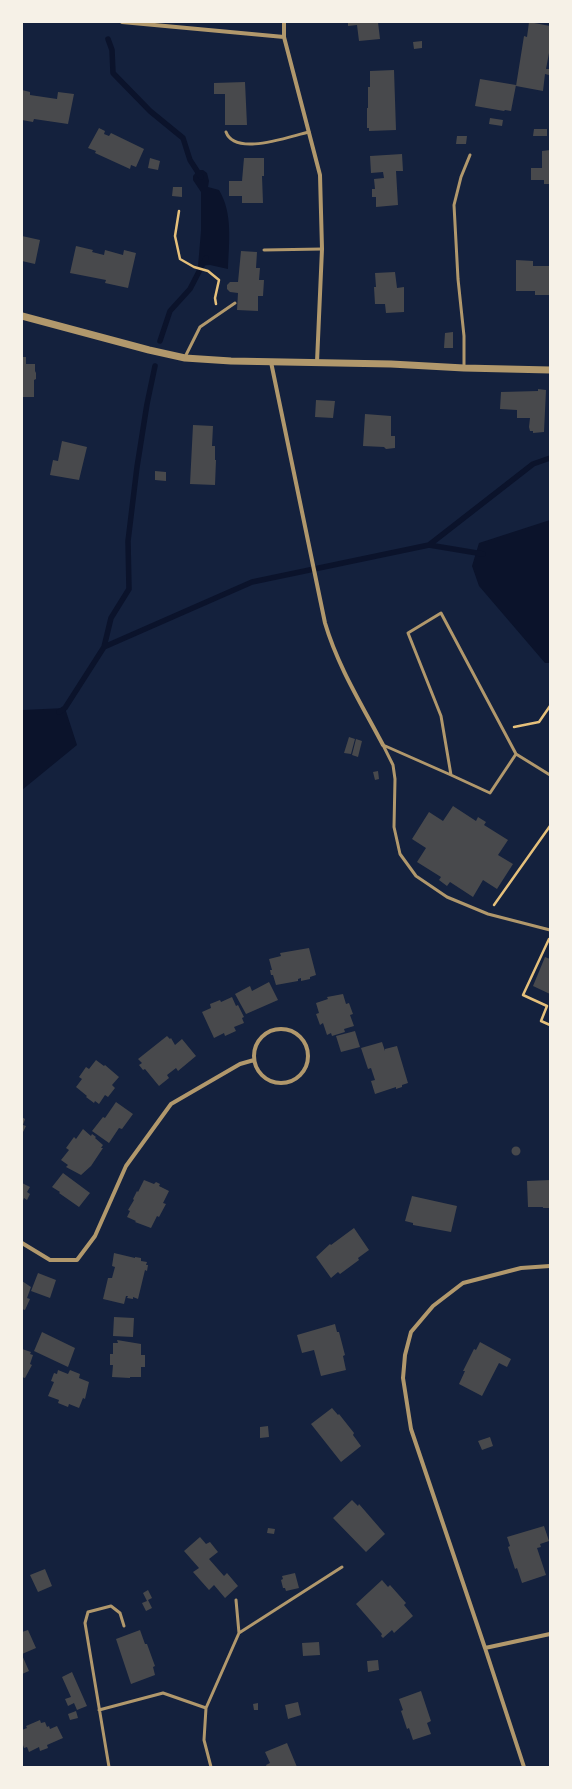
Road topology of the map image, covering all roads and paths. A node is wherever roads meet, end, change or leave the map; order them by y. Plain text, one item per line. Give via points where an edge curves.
1 (122, 22) edge
2 (284, 22) edge
3 (284, 37) junction
4 (226, 132) dead end
5 (309, 132) junction
6 (470, 155) dead end
7 (178, 211) dead end
8 (322, 249) junction
9 (264, 250) dead end
10 (235, 303) dead end
11 (218, 315) junction
12 (22, 316) edge
13 (185, 358) junction
14 (271, 362) junction
15 (317, 362) junction
16 (464, 368) junction
17 (550, 370) edge
18 (550, 706) edge
19 (503, 728) junction
20 (383, 745) junction
21 (516, 754) junction
22 (451, 775) junction
23 (550, 775) edge
24 (550, 826) edge
25 (488, 914) junction
26 (550, 930) edge
27 (550, 938) edge
28 (550, 1024) edge
29 (254, 1060) junction
30 (22, 1243) edge
31 (550, 1266) edge
32 (342, 1567) dead end
33 (236, 1600) dead end
34 (124, 1626) dead end
35 (239, 1633) junction
36 (550, 1634) edge
37 (485, 1648) junction
38 (206, 1708) junction
39 (99, 1710) junction
40 (110, 1767) edge
41 (211, 1767) edge
42 (524, 1767) edge

1 - 3 street
2 - 3 street
3 - 5 street
4 - 5 lane via 228,138 235,142 250,145
5 - 8 street via 320,175
6 - 16 lane via 454,205
7 - 11 path via 175,236 180,260 194,268 208,271 219,280 215,298
8 - 9 lane
8 - 15 street
10 - 11 lane
11 - 13 lane via 200,327
12 - 13 street
13 - 14 street
14 - 15 street
14 - 20 street via 325,623 338,662
15 - 16 street
16 - 17 street
18 - 19 path via 539,722
19 - 21 lane
19 - 22 lane via 441,613 408,633 441,716
20 - 22 lane
20 - 25 lane via 393,765 396,779 394,827 400,854 416,876 447,897
21 - 22 lane via 490,793
21 - 23 lane
24 - 25 path
25 - 26 lane
27 - 28 path via 523,995 547,1006 541,1021
29 - 29 street via 256,1068 265,1078 277,1083 286,1083 294,1080 306,1066 307,1049 297,1034 280,1029 263,1035 257,1042
29 - 30 street via 240,1064 171,1104 126,1166 95,1236 76,1260 50,1260
31 - 37 street via 521,1268 463,1283 433,1306 411,1332 405,1355 403,1378 411,1429
32 - 35 lane
33 - 35 lane
34 - 39 lane via 120,1612 111,1606 88,1612 85,1623
35 - 38 lane
36 - 37 street
37 - 42 street
38 - 39 lane via 163,1693
38 - 41 lane via 204,1740
39 - 40 lane

